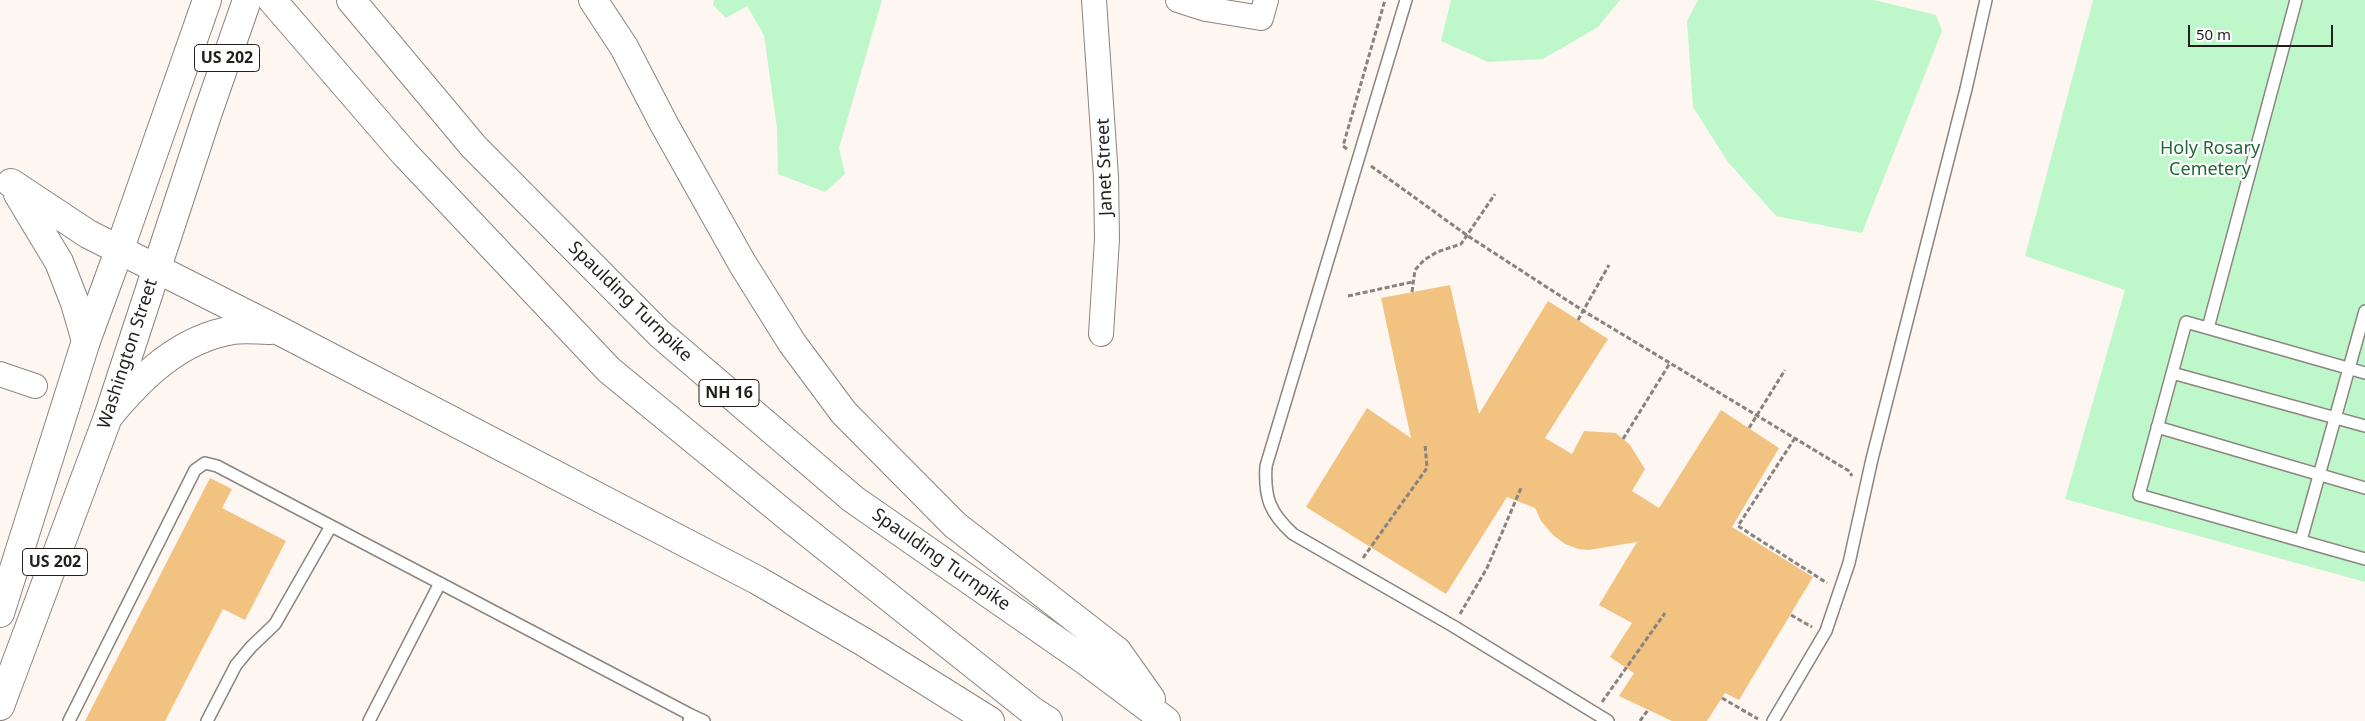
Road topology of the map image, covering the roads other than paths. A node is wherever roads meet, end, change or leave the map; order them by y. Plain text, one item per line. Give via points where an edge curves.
1 (207, 0) edge
2 (247, 0) edge
3 (351, 0) edge
4 (593, 0) edge
5 (1094, 0) edge
6 (1178, 0) edge
7 (1406, 0) edge
8 (1986, 0) edge
9 (2296, 0) edge
10 (278, 7) edge
11 (1264, 9) edge
12 (6, 177) edge
13 (120, 251) junction
14 (157, 267) junction
15 (2365, 311) edge
16 (2208, 328) junction
17 (278, 330) junction
18 (1101, 334) dead end
19 (86, 342) junction
20 (2350, 368) junction
21 (2172, 373) junction
22 (2365, 373) edge
23 (0, 374) edge
24 (35, 386) dead end
25 (108, 417) junction
26 (2336, 418) junction
27 (2365, 426) edge
28 (2157, 428) junction
29 (2318, 474) junction
30 (2365, 488) edge
31 (331, 526) junction
32 (2301, 540) junction
33 (2365, 559) edge
34 (440, 584) junction
35 (0, 614) edge
36 (0, 706) edge
37 (690, 718) edge
38 (69, 721) edge
39 (207, 721) edge
40 (369, 721) edge
41 (704, 721) edge
42 (990, 721) edge
43 (1048, 721) edge
44 (1166, 721) edge
45 (1608, 721) edge
46 (1772, 721) edge

1 - 13 main road
2 - 14 main road, Washington Street / US 202
3 - 44 main road, Spaulding Turnpike / NH 16 via 474,147 660,334 853,499 1086,661
4 - 44 main road via 624,47 742,262 792,344 844,413 955,525 1117,652
5 - 18 street, Janet Street via 1106,177 1107,239
6 - 11 street via 1206,9
7 - 45 lane via 1266,466 1265,484 1272,510 1280,523 1293,534 1453,626
8 - 46 lane via 1849,563 1826,631
9 - 16 lane
10 - 43 main road via 404,154 609,370 792,520
12 - 13 main road via 81,230
12 - 19 main road via 59,262
13 - 14 main road
13 - 19 main road
14 - 17 main road
14 - 25 main road, Washington Street / US 202
15 - 20 lane
16 - 20 lane
16 - 21 lane via 2186,322
17 - 25 main road via 234,329 181,348 130,390
17 - 42 main road via 757,580
19 - 35 main road, US 202
20 - 22 lane
20 - 26 lane
21 - 26 lane
21 - 28 lane
23 - 24 street
25 - 36 main road, Washington Street / US 202
26 - 27 lane
26 - 29 lane
28 - 29 lane
28 - 32 lane via 2139,495
29 - 30 lane
29 - 32 lane
31 - 34 lane
31 - 38 lane via 217,466 205,463 195,470
31 - 39 lane via 275,624 236,665
32 - 33 lane
34 - 37 lane
34 - 40 lane
37 - 41 lane

